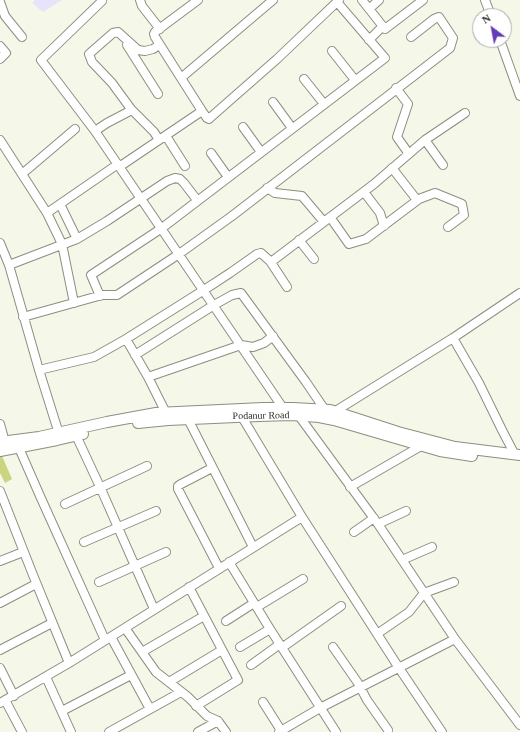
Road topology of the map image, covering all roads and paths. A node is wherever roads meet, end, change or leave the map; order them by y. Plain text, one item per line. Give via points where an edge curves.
1 (140, 0) edge
2 (198, 0) edge
3 (273, 0) edge
4 (362, 0) edge
5 (380, 0) edge
6 (423, 0) edge
7 (0, 1) edge
8 (102, 1) dead end
9 (338, 1) edge
10 (369, 9) junction
11 (383, 26) junction
12 (160, 29) junction
13 (118, 32) junction
14 (22, 37) dead end
15 (411, 37) dead end
16 (370, 40) junction
17 (159, 45) junction
18 (0, 46) edge
19 (503, 48) edge
20 (332, 51) dead end
21 (0, 59) edge
22 (181, 78) junction
23 (304, 79) dead end
24 (355, 80) junction
25 (396, 88) junction
26 (158, 94) dead end
27 (520, 96) edge
28 (272, 102) dead end
29 (324, 104) junction
30 (131, 109) junction
31 (202, 111) junction
32 (465, 113) dead end
33 (243, 128) dead end
34 (292, 128) junction
35 (75, 129) dead end
36 (95, 130) junction
37 (162, 138) junction
38 (0, 140) edge
39 (424, 140) junction
40 (261, 152) junction
41 (211, 153) dead end
42 (409, 154) junction
43 (118, 166) junction
44 (185, 166) dead end
45 (443, 166) dead end
46 (392, 168) junction
47 (22, 174) junction
48 (228, 177) junction
49 (267, 188) junction
50 (364, 192) junction
51 (142, 199) junction
52 (197, 200) junction
53 (417, 200) junction
54 (60, 204) junction
55 (46, 213) junction
56 (327, 219) junction
57 (384, 226) junction
58 (448, 227) dead end
59 (162, 228) junction
60 (77, 239) junction
61 (299, 240) junction
62 (0, 243) edge
63 (62, 244) junction
64 (179, 254) junction
65 (314, 259) dead end
66 (270, 261) junction
67 (8, 266) junction
68 (287, 287) dead end
69 (204, 290) junction
70 (520, 293) edge
71 (100, 296) junction
72 (74, 303) junction
73 (214, 304) junction
74 (24, 317) junction
75 (273, 336) junction
76 (452, 338) junction
77 (126, 339) junction
78 (241, 345) junction
79 (135, 355) junction
80 (39, 370) junction
81 (148, 377) junction
82 (330, 411) junction
83 (283, 412) junction
84 (166, 413) junction
85 (299, 416) junction
86 (242, 417) junction
87 (188, 419) junction
88 (0, 424) edge
89 (74, 433) junction
90 (60, 436) junction
91 (2, 445) edge
92 (422, 446) junction
93 (19, 448) junction
94 (518, 457) edge
95 (147, 466) dead end
96 (212, 468) junction
97 (350, 487) junction
98 (101, 489) junction
99 (0, 491) edge
100 (65, 504) dead end
101 (156, 511) dead end
102 (406, 511) dead end
103 (302, 517) junction
104 (376, 521) junction
105 (118, 528) junction
106 (354, 532) dead end
107 (84, 542) dead end
108 (253, 547) junction
109 (432, 547) dead end
110 (23, 552) junction
111 (166, 552) dead end
112 (402, 560) junction
113 (0, 561) edge
114 (229, 562) junction
115 (135, 566) junction
116 (219, 568) junction
117 (303, 579) dead end
118 (99, 582) dead end
119 (454, 582) dead end
120 (36, 584) junction
121 (189, 587) junction
122 (424, 593) junction
123 (0, 603) edge
124 (255, 605) junction
125 (341, 606) dead end
126 (154, 609) junction
127 (204, 616) junction
128 (226, 621) dead end
129 (52, 623) junction
130 (125, 628) junction
131 (270, 630) junction
132 (377, 634) junction
133 (108, 639) junction
134 (455, 639) junction
135 (282, 645) junction
136 (240, 647) dead end
137 (333, 647) dead end
138 (0, 650) edge
139 (222, 650) junction
140 (142, 652) junction
141 (69, 663) junction
142 (251, 665) dead end
143 (399, 668) junction
144 (0, 670) edge
145 (131, 674) junction
146 (46, 677) junction
147 (169, 682) junction
148 (361, 687) junction
149 (181, 692) junction
150 (14, 696) junction
151 (3, 702) edge
152 (263, 702) dead end
153 (196, 706) junction
154 (320, 708) junction
155 (150, 709) junction
156 (62, 711) junction
157 (218, 721) junction
158 (520, 725) edge
159 (388, 730) dead end
160 (22, 732) edge
161 (71, 732) edge
162 (109, 732) edge
163 (198, 732) edge
164 (226, 732) edge
165 (281, 732) edge
166 (336, 732) edge
167 (442, 732) edge

1 - 12 street
2 - 12 street
3 - 22 street
4 - 10 street
5 - 10 street
6 - 11 street via 385,29
7 - 14 street via 5,16
8 - 36 street via 41,60
9 - 16 street
9 - 31 street via 209,119
10 - 11 street
11 - 16 street
12 - 17 street via 154,34
13 - 17 street via 138,50 145,51
13 - 26 street
13 - 30 street via 100,44 89,54 89,58
15 - 25 street via 439,17 452,38 450,48
16 - 24 street via 385,58
17 - 22 street
18 - 21 street via 6,53
19 - 27 street
20 - 24 street
22 - 31 street
23 - 29 street
24 - 29 street
25 - 42 street via 408,104 397,137
25 - 49 street
28 - 34 street
29 - 34 street
30 - 36 street
30 - 37 street
31 - 37 street
32 - 39 street
33 - 40 street
34 - 40 street
35 - 47 street
36 - 43 street
37 - 43 street
37 - 44 street
38 - 47 street
39 - 42 street
39 - 45 street
40 - 48 street
41 - 48 street
42 - 46 street
43 - 51 street
43 - 54 street
46 - 50 street
46 - 53 street
47 - 55 street
48 - 52 street
49 - 56 street via 275,193 302,196
49 - 64 street
50 - 56 street
50 - 57 street via 380,214
51 - 52 street via 175,178 184,183
51 - 59 street
51 - 60 street
52 - 59 street
53 - 57 street
53 - 58 street via 435,193 462,204 464,215
54 - 55 street
54 - 60 street
55 - 63 street
56 - 57 street via 349,244 366,240
56 - 61 street
59 - 64 street
59 - 71 street via 91,275
60 - 63 street
61 - 65 street
61 - 66 street
62 - 67 street
63 - 67 street
63 - 72 street
64 - 69 street
64 - 71 street via 117,295
66 - 68 street
66 - 69 street via 261,253 257,254
67 - 74 street
69 - 73 street
69 - 77 street
70 - 76 street
71 - 72 street
72 - 74 street
73 - 75 street via 241,293
73 - 78 street
73 - 79 street
74 - 80 street
75 - 78 street via 253,347
75 - 82 street
76 - 82 street
76 - 94 street
77 - 79 street
77 - 80 street via 94,356
78 - 81 street
78 - 83 street
79 - 81 street
80 - 90 street
81 - 84 street
82 - 83 main road
82 - 94 main road via 455,447
83 - 84 main road
83 - 85 main road, Podanur Road
83 - 86 main road, Podanur Road
84 - 89 main road via 129,418
85 - 92 main road, Podanur Road via 334,420
85 - 97 street
86 - 87 main road, Podanur Road
86 - 103 street
87 - 89 main road, Podanur Road via 145,422
87 - 96 street
88 - 91 street
89 - 90 main road
89 - 98 street
90 - 91 main road
90 - 93 main road
91 - 93 main road
92 - 94 main road, Podanur Road via 459,455
92 - 97 street
93 - 133 street
95 - 98 street
96 - 108 street
96 - 116 street via 181,484 178,489
97 - 104 street
98 - 100 street
98 - 105 street
99 - 110 street
101 - 105 street
102 - 104 street
103 - 108 street
103 - 132 street
104 - 106 street
104 - 112 street
105 - 107 street
105 - 115 street
108 - 114 street
109 - 112 street
110 - 113 street
110 - 120 street
111 - 115 street
112 - 122 street
114 - 116 street
114 - 124 street
115 - 118 street
115 - 126 street
116 - 121 street
117 - 124 street
119 - 122 street
120 - 123 street
120 - 129 street
121 - 126 street
121 - 127 street
122 - 132 street via 409,612
122 - 134 street
124 - 128 street
124 - 131 street
125 - 135 street
126 - 130 street
127 - 139 street
127 - 140 street
129 - 138 street
129 - 141 street
130 - 133 street
130 - 140 street
131 - 135 street
131 - 136 street
132 - 143 street
133 - 141 street
133 - 145 street
134 - 143 street
134 - 158 street
135 - 142 street
135 - 154 street
137 - 148 street
139 - 147 street
139 - 153 street via 238,680
140 - 147 street via 156,672
141 - 146 street
143 - 148 street
143 - 167 street
144 - 150 street
145 - 155 street
145 - 156 street
146 - 150 street
146 - 156 street
147 - 149 street
148 - 154 street
148 - 159 street
149 - 153 street
149 - 155 street
150 - 151 street
151 - 160 street
152 - 165 street
153 - 157 street via 207,716
154 - 165 street
154 - 166 street
155 - 162 street
156 - 161 street
157 - 163 street
157 - 164 street

